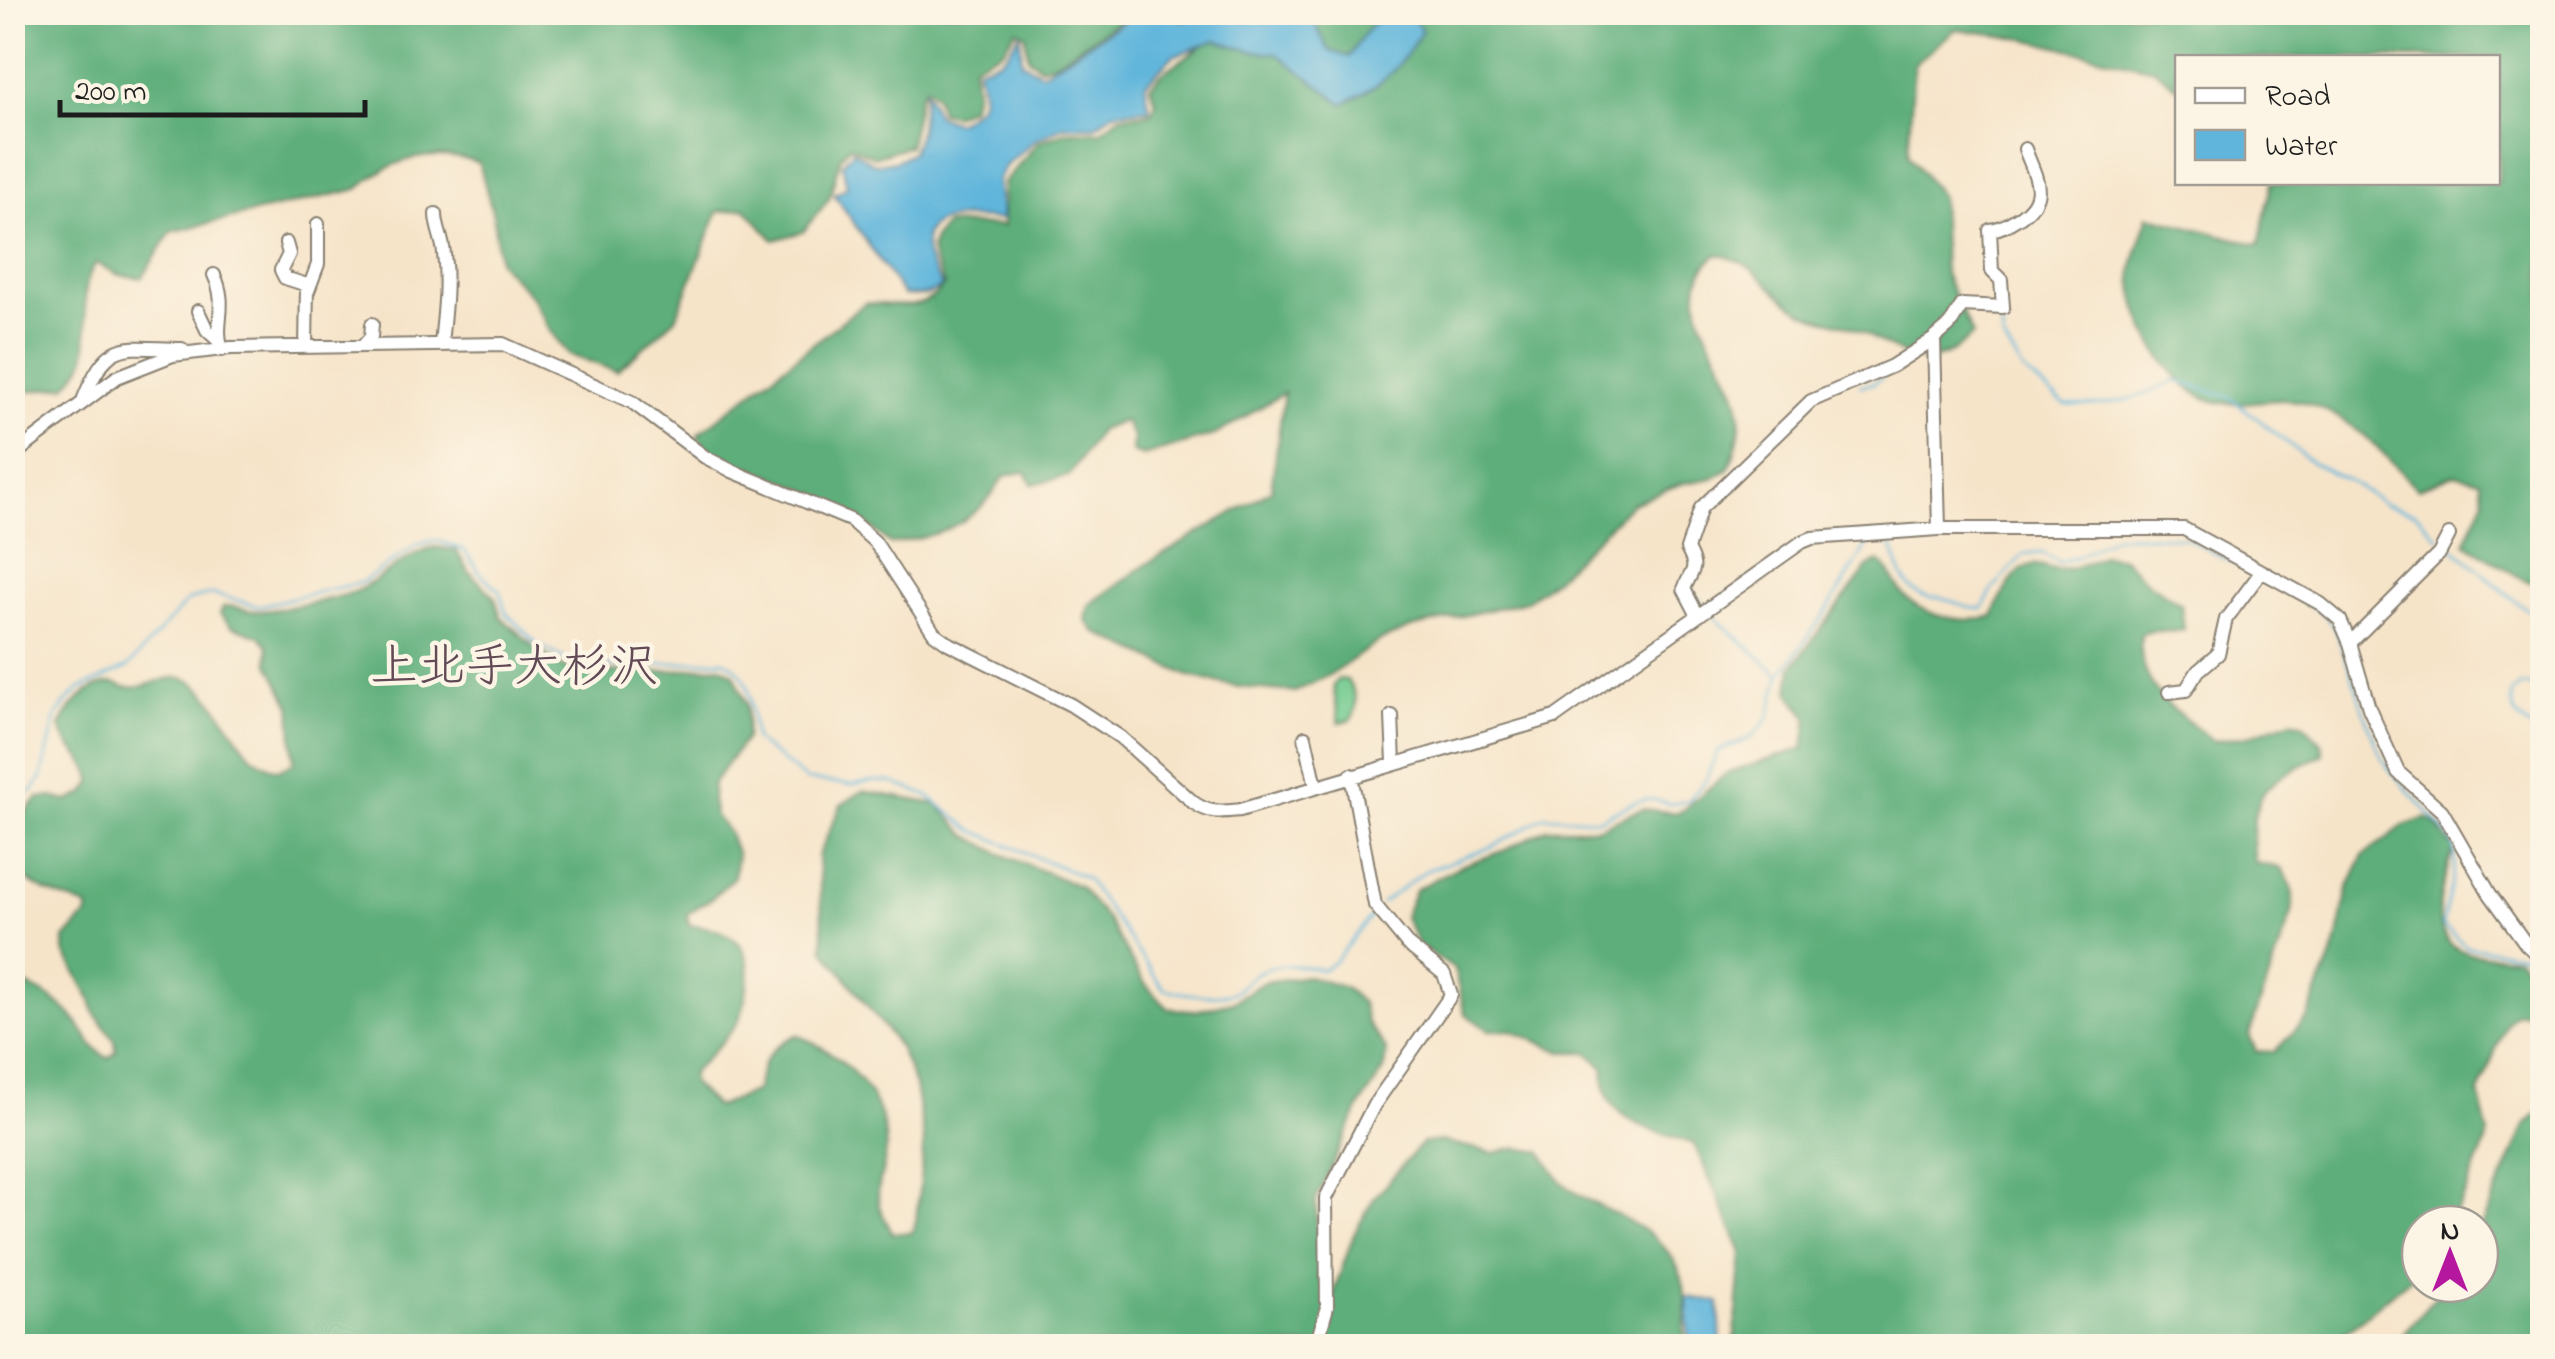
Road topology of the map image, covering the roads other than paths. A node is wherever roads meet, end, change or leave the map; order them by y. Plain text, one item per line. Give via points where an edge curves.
1 (2024, 149) dead end
2 (436, 214) dead end
3 (318, 224) dead end
4 (286, 243) dead end
5 (214, 275) dead end
6 (308, 292) junction
7 (198, 311) dead end
8 (372, 324) dead end
9 (1934, 339) junction
10 (441, 344) junction
11 (220, 345) junction
12 (362, 346) junction
13 (306, 347) junction
14 (84, 400) junction
15 (12, 456) edge
16 (1940, 529) junction
17 (2448, 535) dead end
18 (2260, 574) junction
19 (1697, 614) junction
20 (2350, 643) junction
21 (2168, 692) dead end
22 (1392, 716) dead end
23 (1305, 737) dead end
24 (1394, 763) junction
25 (1351, 775) junction
26 (1316, 786) junction
27 (2542, 958) edge
28 (1316, 1346) edge

1 - 9 street via 2038,197 2011,223 1990,230 2003,307 1962,304
2 - 10 street via 445,256
3 - 6 street via 318,264
4 - 6 street via 289,254 280,270
5 - 11 street via 222,292
6 - 13 street
7 - 11 street
8 - 12 street
9 - 16 street
9 - 19 street via 1892,366 1812,401 1701,508 1687,549 1695,570 1684,589
10 - 12 street
10 - 26 street via 503,344 632,402 732,471 850,520 875,542 934,633 1104,726 1206,811 1240,810
11 - 13 street
11 - 14 street via 138,367
11 - 14 street via 114,350
12 - 13 street
14 - 15 street
16 - 18 street via 2184,528
16 - 19 street via 1812,538
17 - 20 street via 2439,554
18 - 20 street via 2321,604 2340,620
18 - 21 street via 2226,619 2218,654 2186,690
19 - 24 street via 1555,716
20 - 27 street via 2398,772 2442,811 2490,894
22 - 24 street
23 - 26 street
24 - 25 street
25 - 26 street
25 - 28 street via 1378,910 1444,974 1451,995 1374,1105 1326,1198 1327,1307

